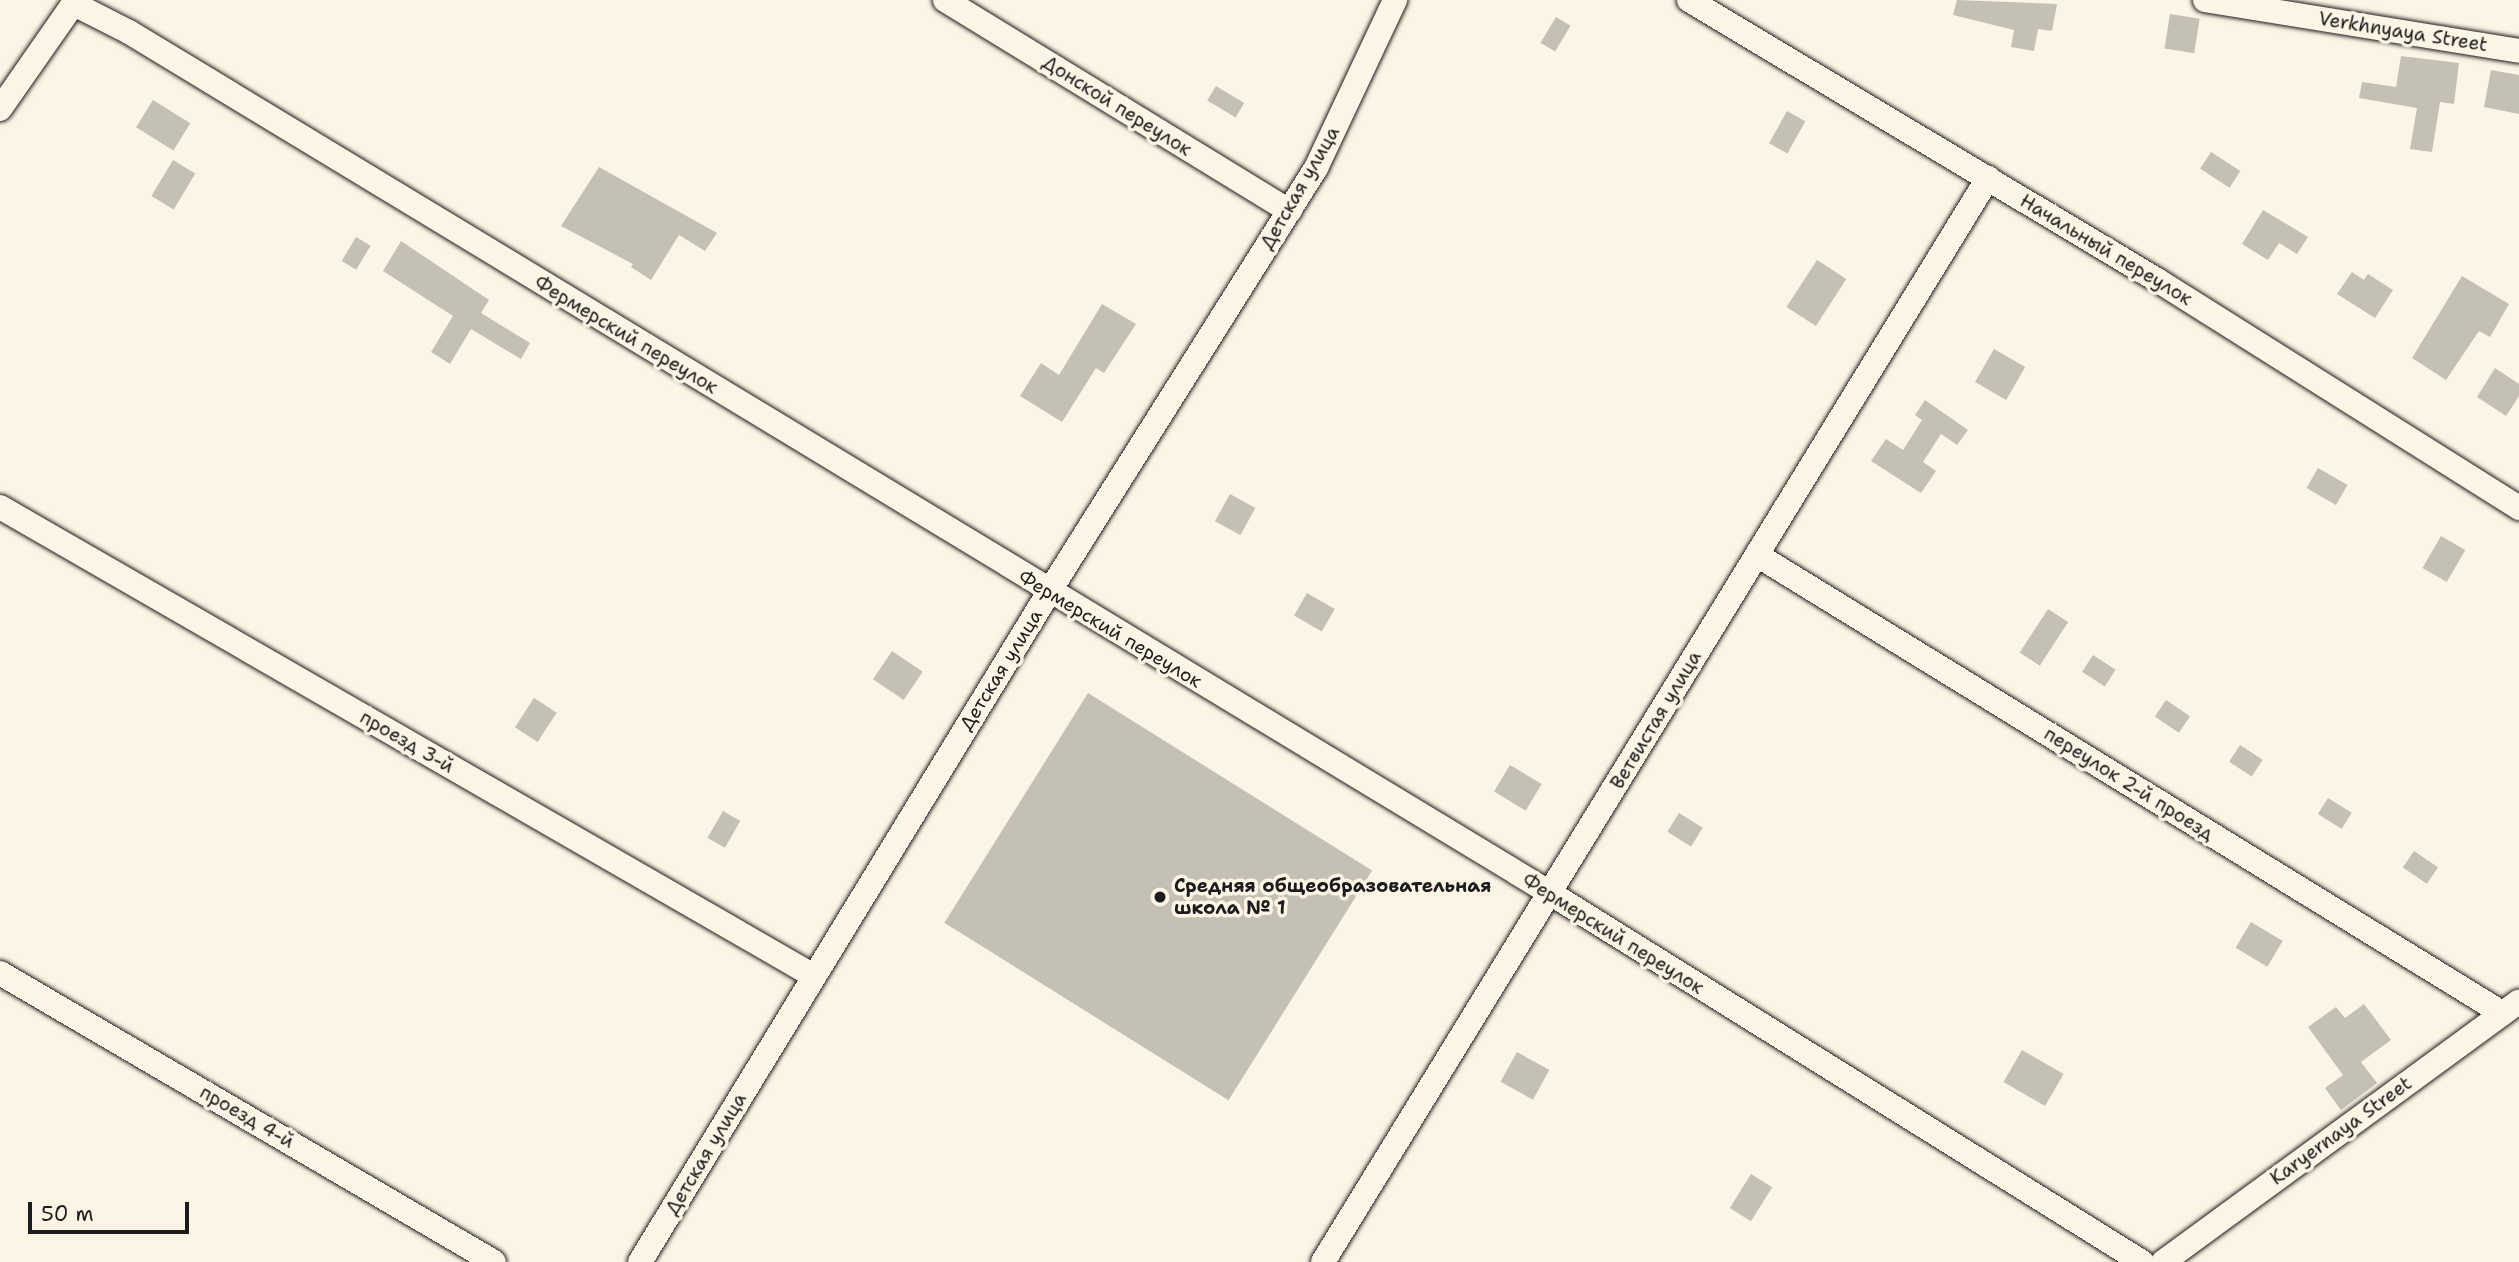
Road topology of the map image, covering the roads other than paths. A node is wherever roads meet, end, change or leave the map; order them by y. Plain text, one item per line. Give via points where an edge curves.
1 (945, 0) edge
2 (1395, 0) edge
3 (1689, 0) edge
4 (2205, 0) edge
5 (75, 2) edge
6 (2519, 51) edge
7 (0, 109) edge
8 (1988, 178) junction
9 (1289, 211) junction
10 (0, 507) edge
11 (2519, 508) edge
12 (1757, 555) junction
13 (1049, 592) junction
14 (1550, 893) junction
15 (0, 972) edge
16 (814, 976) junction
17 (2510, 1007) edge
18 (494, 1262) edge
19 (640, 1262) edge
20 (1323, 1262) edge
21 (2142, 1262) edge
22 (2163, 1262) edge

1 - 9 street, Донской переулок
2 - 9 street, Детская улица via 1316,168
3 - 8 street, Начальный переулок
4 - 6 street, Verkhnyaya Street
5 - 7 street
5 - 13 street, Фермерский переулок
8 - 11 street, Начальный переулок
8 - 12 street, Ветвистая улица
9 - 13 street, Детская улица
10 - 16 street, проезд 3-й
12 - 14 street, Ветвистая улица
12 - 17 street, переулок 2-й проезд
13 - 14 street, Фермерский переулок
13 - 16 street, Детская улица
14 - 20 street, Ветвистая улица
14 - 21 street, Фермерский переулок
15 - 18 street, проезд 4-й
16 - 19 street, Детская улица
17 - 22 street, Karyernaya Street

